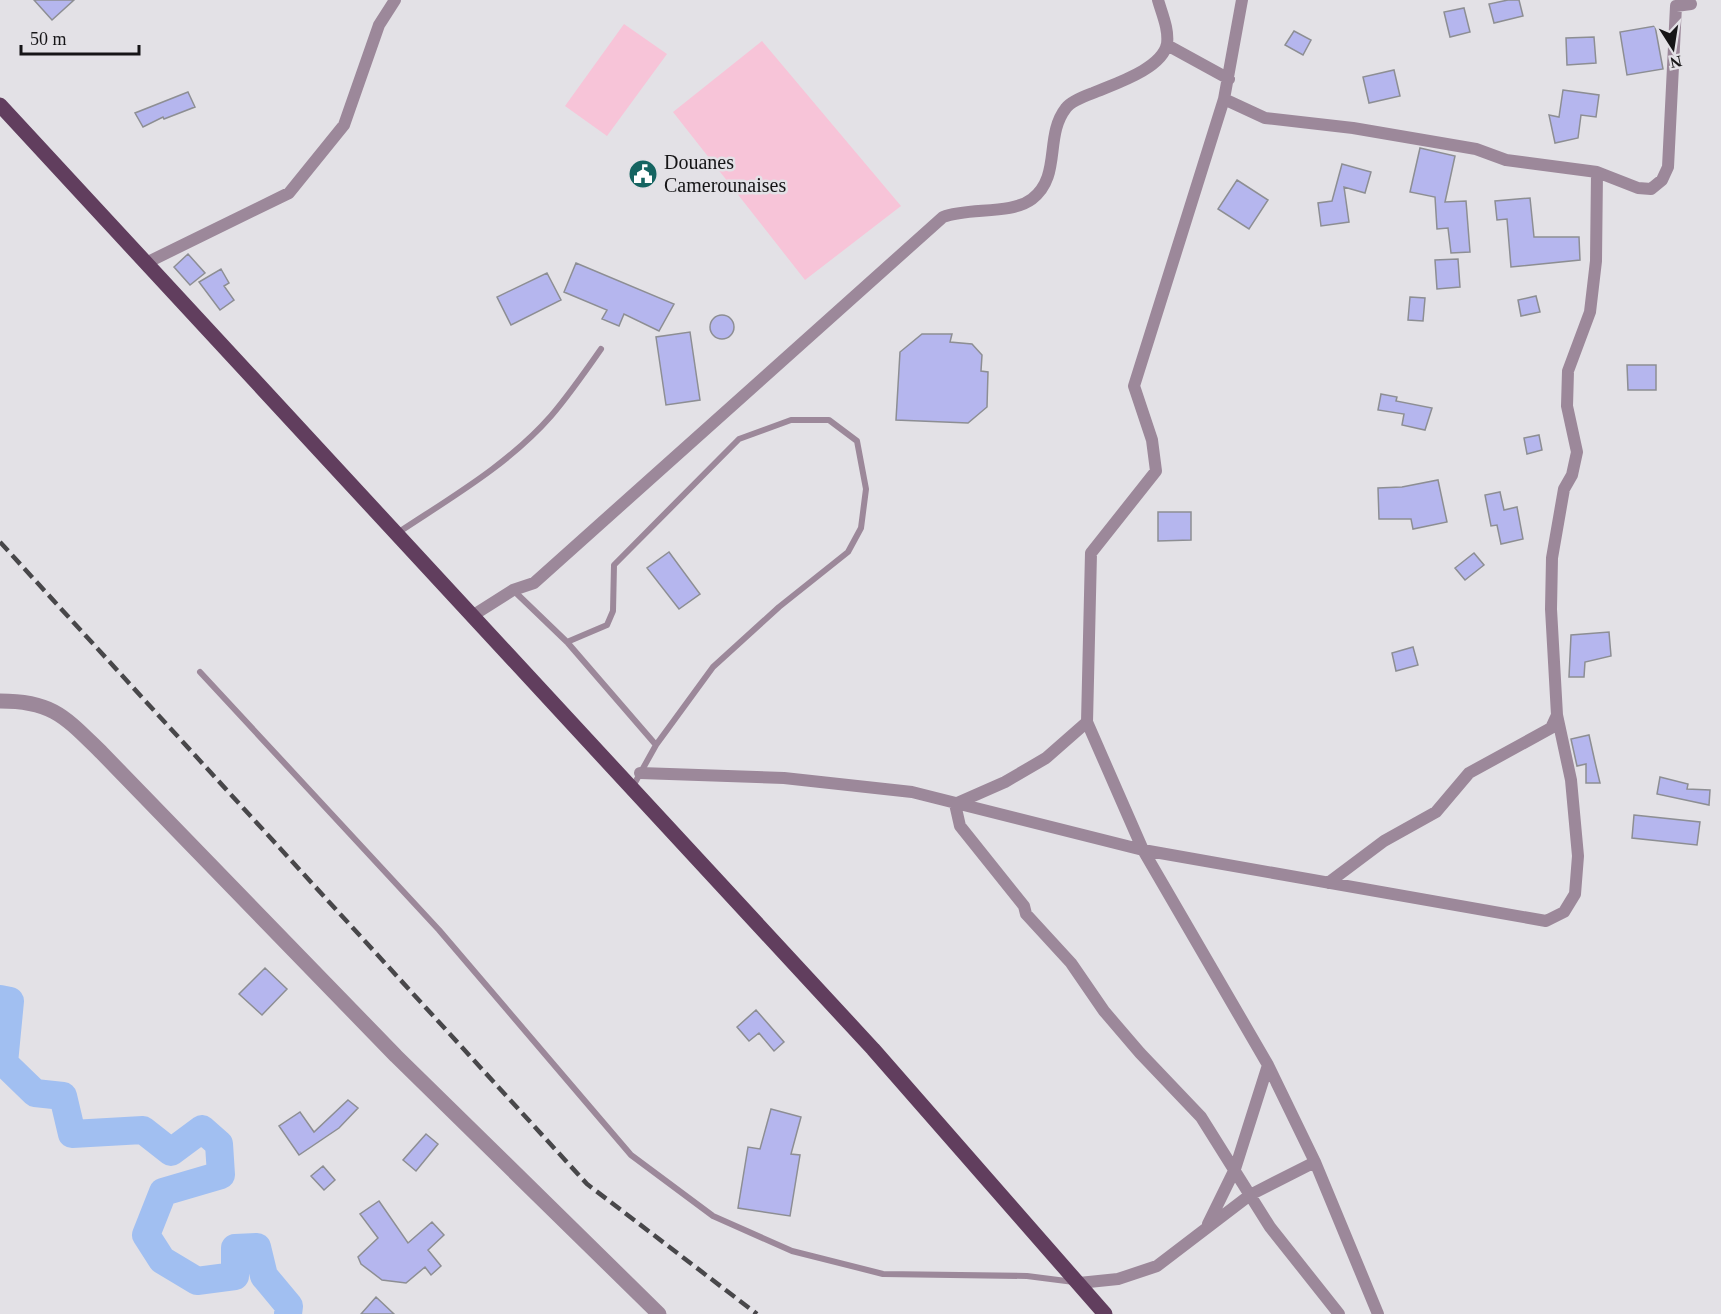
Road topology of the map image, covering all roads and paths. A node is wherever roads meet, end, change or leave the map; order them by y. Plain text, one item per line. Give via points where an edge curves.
1 (395, 0) edge
2 (1158, 0) edge
3 (1242, 0) edge
4 (1691, 4) dead end
5 (1167, 45) junction
6 (1229, 79) junction
7 (1224, 99) junction
8 (0, 105) edge
9 (1597, 172) junction
10 (146, 263) junction
11 (601, 349) dead end
12 (396, 534) junction
13 (513, 590) junction
14 (472, 616) junction
15 (567, 642) junction
16 (200, 672) dead end
17 (0, 701) edge
18 (1557, 715) junction
19 (1087, 722) junction
20 (656, 745) junction
21 (640, 773) junction
22 (632, 789) junction
23 (956, 804) junction
24 (1143, 850) junction
25 (1328, 883) junction
26 (1268, 1065) junction
27 (1315, 1162) junction
28 (1235, 1169) junction
29 (1250, 1195) junction
30 (1207, 1227) junction
31 (1080, 1283) junction
32 (659, 1314) edge
33 (1105, 1314) edge
34 (1339, 1314) edge
35 (1378, 1314) edge

1 - 10 street via 379,25 344,125 288,193
2 - 5 street via 1166,23
3 - 6 street
4 - 9 street via 1676,6 1668,167 1662,180 1651,189 1638,188
5 - 6 street
5 - 13 street via 1158,61 1067,107 1057,124 1053,162 1045,187 1030,201 943,217 534,583
6 - 7 street
7 - 9 street via 1265,118 1353,128 1476,149 1506,160
7 - 19 street via 1134,386 1152,440 1156,471 1091,553
8 - 10 main road
9 - 18 street via 1596,261 1590,312 1568,371 1567,406 1577,452 1564,489 1552,558
10 - 12 main road
11 - 12 lane via 562,403 522,445 478,480
12 - 14 main road
13 - 14 street
13 - 15 lane
14 - 22 main road
15 - 20 lane
15 - 20 lane via 607,625 613,612 614,565 739,439 791,420 829,420 856,441 866,489 861,528 848,552 713,667
16 - 31 lane via 439,930 631,1155 713,1216 792,1251 883,1274 1015,1276
17 - 32 street via 23,701 60,712 396,1056
18 - 25 street via 1551,728 1469,773 1436,812 1384,841
18 - 25 street via 1571,780 1578,856 1575,894 1564,912 1546,921
19 - 23 street via 1046,759
19 - 24 street
20 - 21 lane
21 - 22 lane
21 - 23 street via 784,778 912,792
22 - 31 main road via 873,1049
23 - 24 street
23 - 28 street via 960,826 1024,906 1026,914 1071,963 1104,1011 1140,1053 1201,1117
24 - 25 street
24 - 26 street
26 - 27 street
26 - 28 street
27 - 29 street
27 - 35 street
28 - 29 street
28 - 30 street
29 - 30 street
29 - 34 street via 1270,1227
30 - 31 street via 1157,1266 1118,1279
31 - 33 main road

